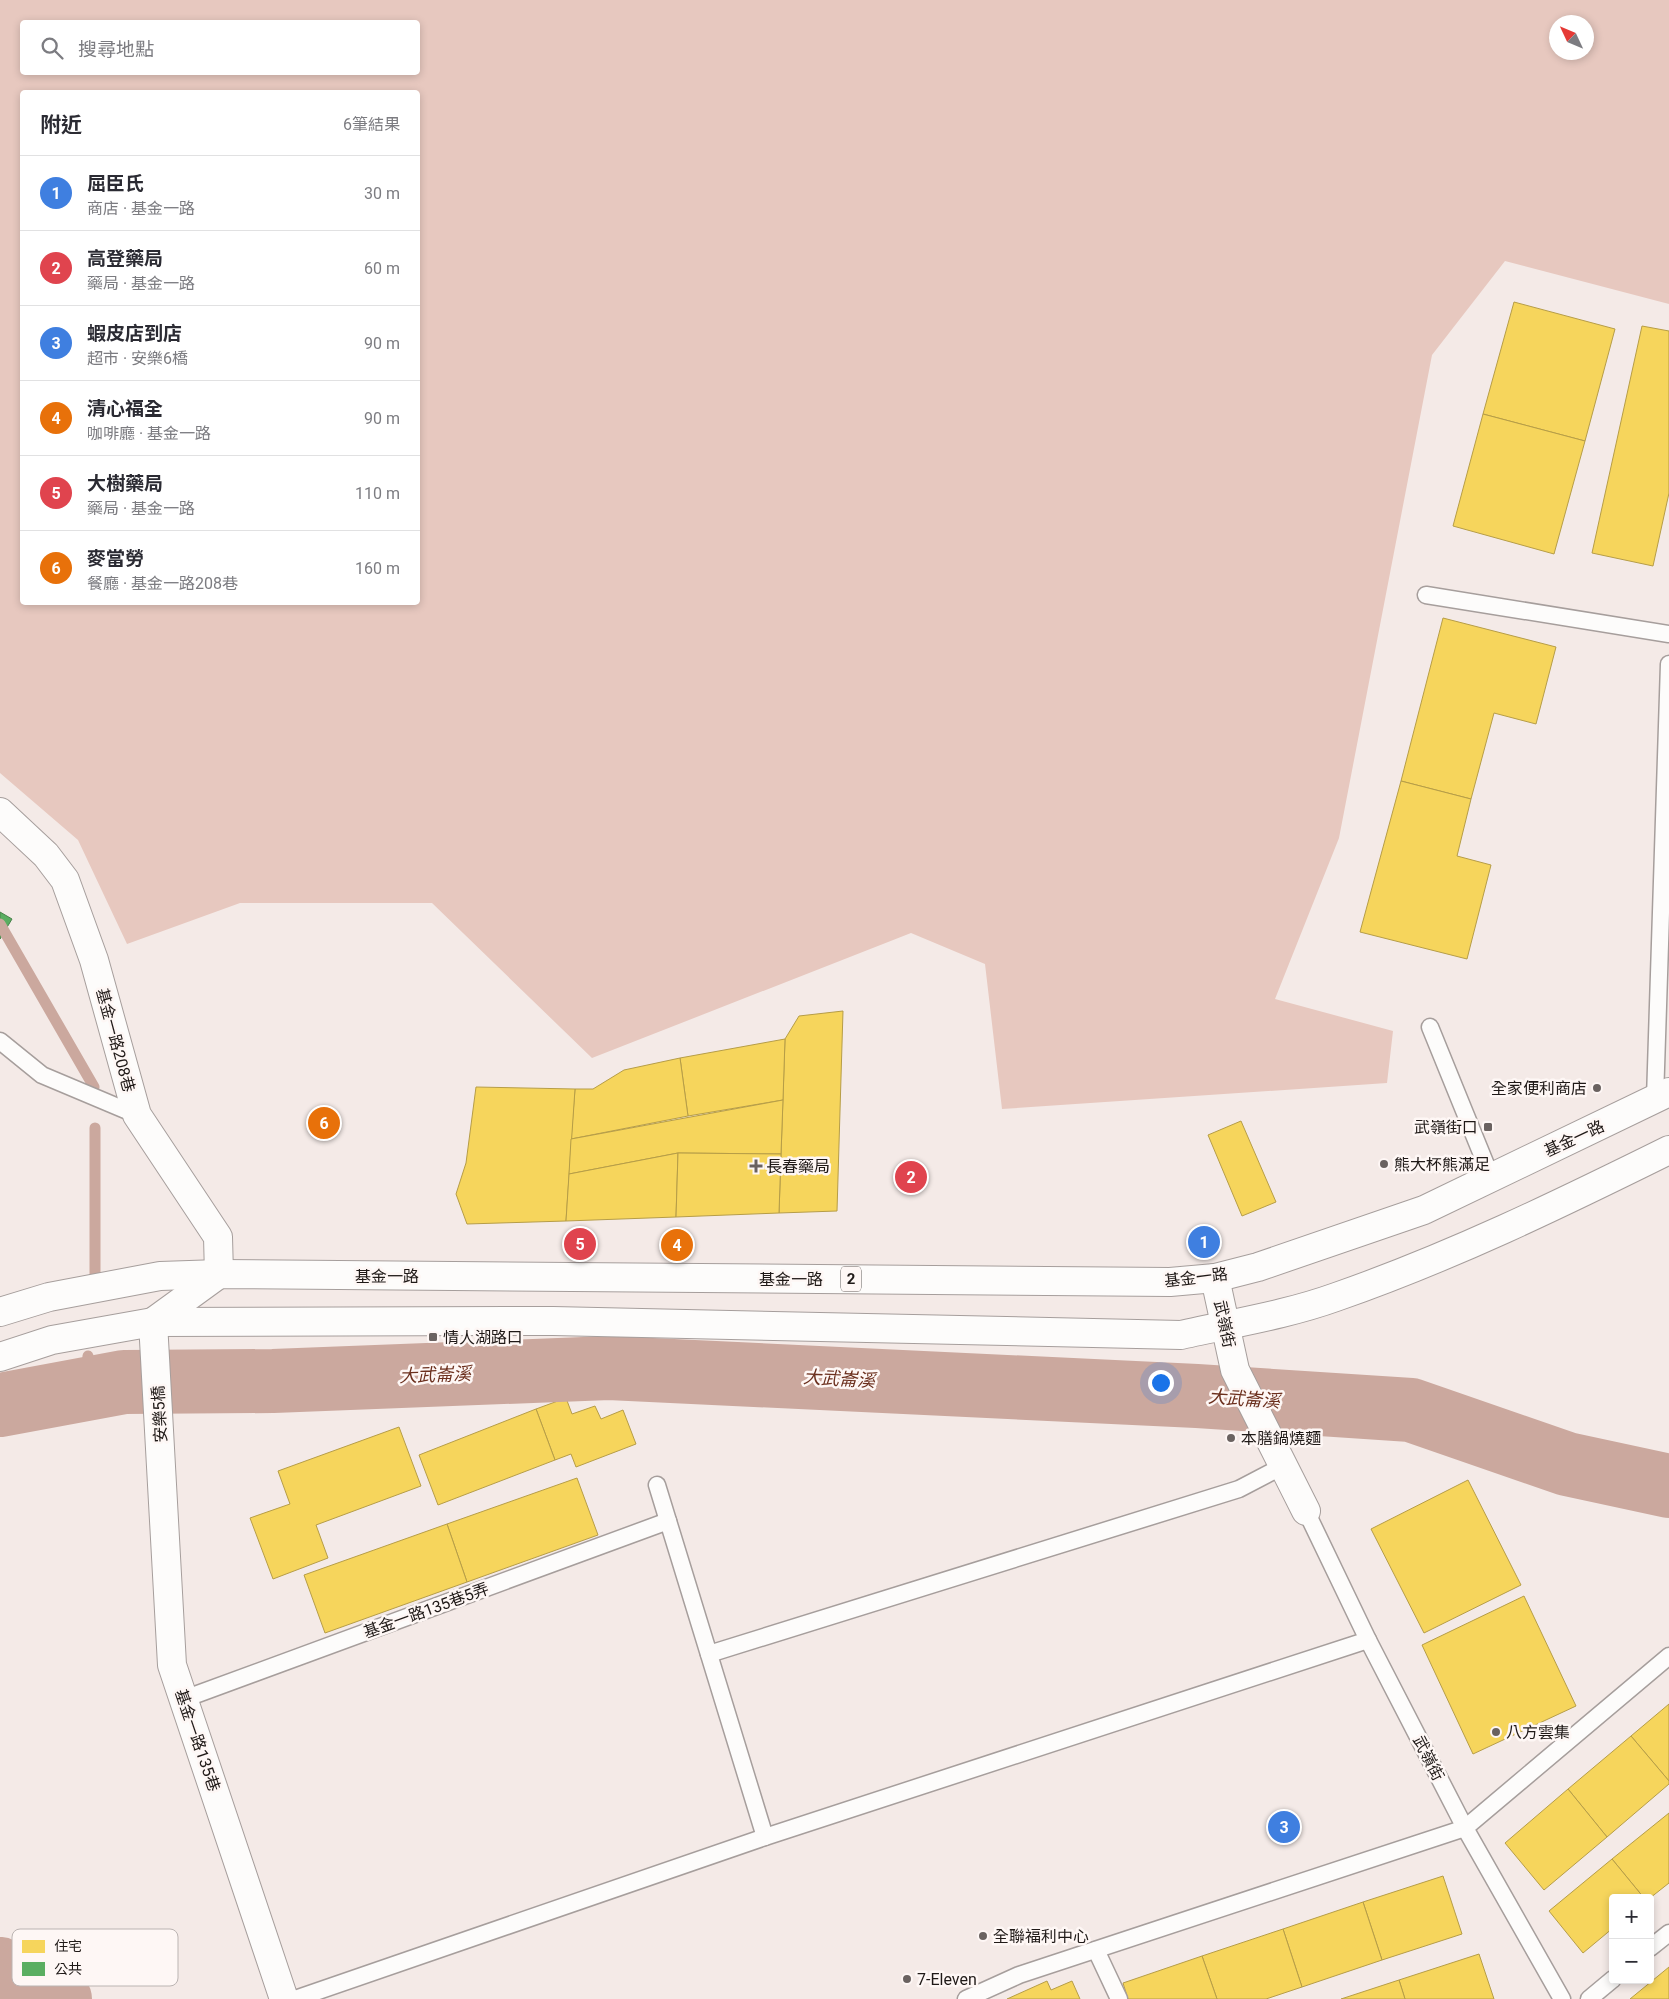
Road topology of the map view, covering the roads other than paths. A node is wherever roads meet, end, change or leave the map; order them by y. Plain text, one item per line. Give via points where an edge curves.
1 (1426, 596) dead end
2 (1669, 634) edge
3 (1669, 664) edge
4 (0, 812) edge
5 (1430, 1027) dead end
6 (0, 1041) edge
7 (1662, 1095) edge
8 (137, 1115) junction
9 (1669, 1150) edge
10 (1491, 1177) junction
11 (219, 1274) junction
12 (1216, 1278) junction
13 (0, 1312) edge
14 (153, 1322) junction
15 (1226, 1325) junction
16 (0, 1357) edge
17 (1283, 1466) junction
18 (162, 1472) joint
19 (657, 1486) dead end
20 (1306, 1511) joint
21 (668, 1522) junction
22 (1368, 1640) junction
23 (709, 1654) junction
24 (1669, 1656) edge
25 (184, 1699) junction
26 (1465, 1828) junction
27 (765, 1837) junction
28 (1669, 1933) edge
29 (1654, 1945) edge
30 (1096, 1950) junction
31 (1609, 1982) edge
32 (284, 1999) edge
33 (294, 1999) edge
34 (966, 1999) edge
35 (1119, 1999) edge
36 (1562, 1999) edge
37 (1588, 1999) edge

1 - 2 lane
3 - 7 lane
4 - 8 main road, 基金一路208巷 via 46,855 65,880 94,960
5 - 10 lane
6 - 8 lane via 42,1075
7 - 10 main road, 基金一路 / 2
8 - 11 main road, 基金一路208巷 via 218,1237
9 - 15 main road via 1514,1227 1336,1298
10 - 12 main road, 基金一路 / 2 via 1424,1210 1258,1267
11 - 12 main road, 基金一路 / 2 via 1170,1282
11 - 13 main road, 基金一路 / 2 via 160,1276 49,1298
11 - 14 main road
12 - 15 main road, 武嶺街
14 - 15 main road via 554,1321 1181,1335
14 - 16 main road via 52,1340
14 - 18 main road, 安樂5橋
15 - 17 main road, 武嶺街 via 1235,1370
17 - 20 main road, 武嶺街
17 - 23 lane via 1239,1489
18 - 25 main road, 基金一路135巷 via 172,1665
19 - 21 lane
20 - 22 lane, 武嶺街
21 - 23 lane
21 - 25 lane, 基金一路135巷5弄
22 - 26 lane, 武嶺街
22 - 27 lane
23 - 27 lane
24 - 26 lane
25 - 32 main road, 基金一路135巷
26 - 30 lane
26 - 36 lane, 武嶺街
27 - 33 lane
28 - 29 lane
30 - 34 lane via 1019,1975
30 - 35 lane
31 - 37 lane

